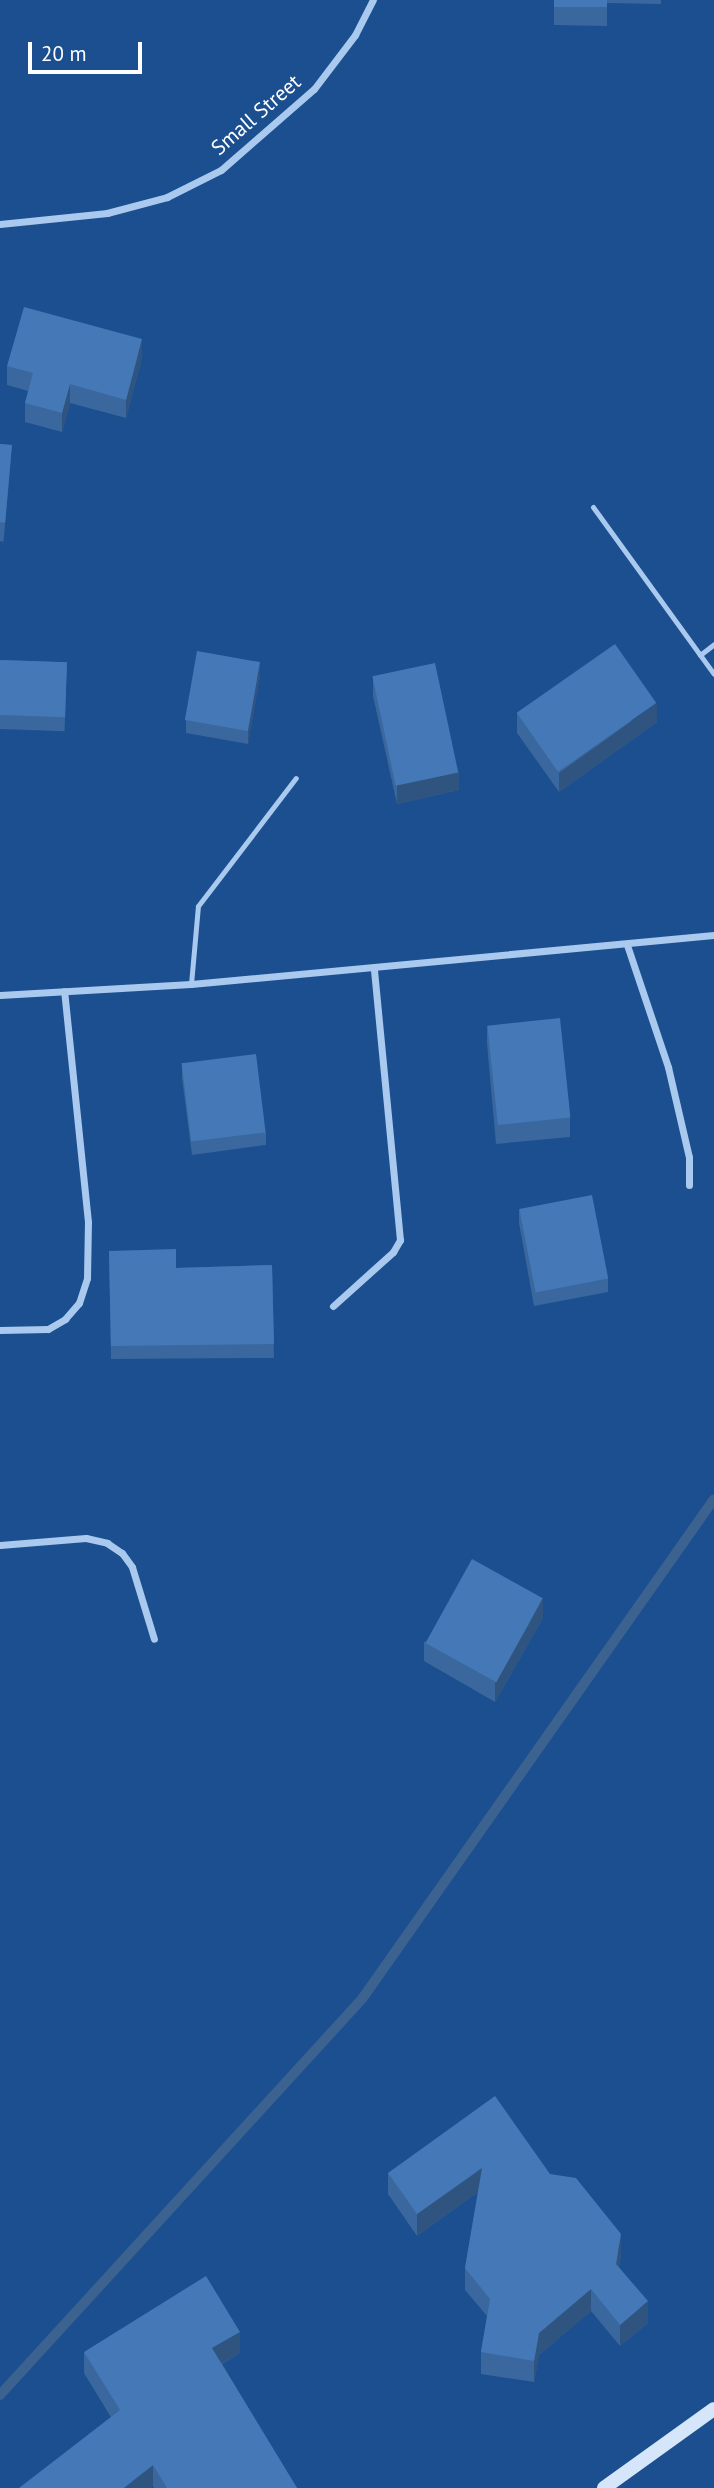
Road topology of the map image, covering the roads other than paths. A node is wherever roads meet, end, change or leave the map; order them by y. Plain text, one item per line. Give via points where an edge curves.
1 (373, 0) edge
2 (0, 224) edge
3 (593, 507) dead end
4 (714, 644) edge
5 (700, 655) junction
6 (714, 674) edge
7 (296, 778) dead end
8 (714, 935) edge
9 (627, 945) junction
10 (374, 968) junction
11 (191, 984) junction
12 (64, 990) junction
13 (0, 995) edge
14 (689, 1185) dead end
15 (333, 1306) dead end
16 (0, 1329) edge
17 (0, 1545) edge
18 (154, 1639) dead end
19 (714, 2409) edge
20 (604, 2488) edge

1 - 2 street, Small Street via 355,35 314,89 221,170 167,197 107,214
3 - 5 lane
4 - 5 lane
5 - 6 lane
7 - 11 lane via 198,906
8 - 9 street
9 - 10 street
9 - 14 street via 668,1067 688,1147
10 - 11 street
10 - 15 street via 400,1240 393,1252
11 - 12 street
12 - 13 street
12 - 16 street via 88,1222 87,1278 79,1303 48,1329
17 - 18 street via 86,1538 107,1543 132,1567
19 - 20 main road

